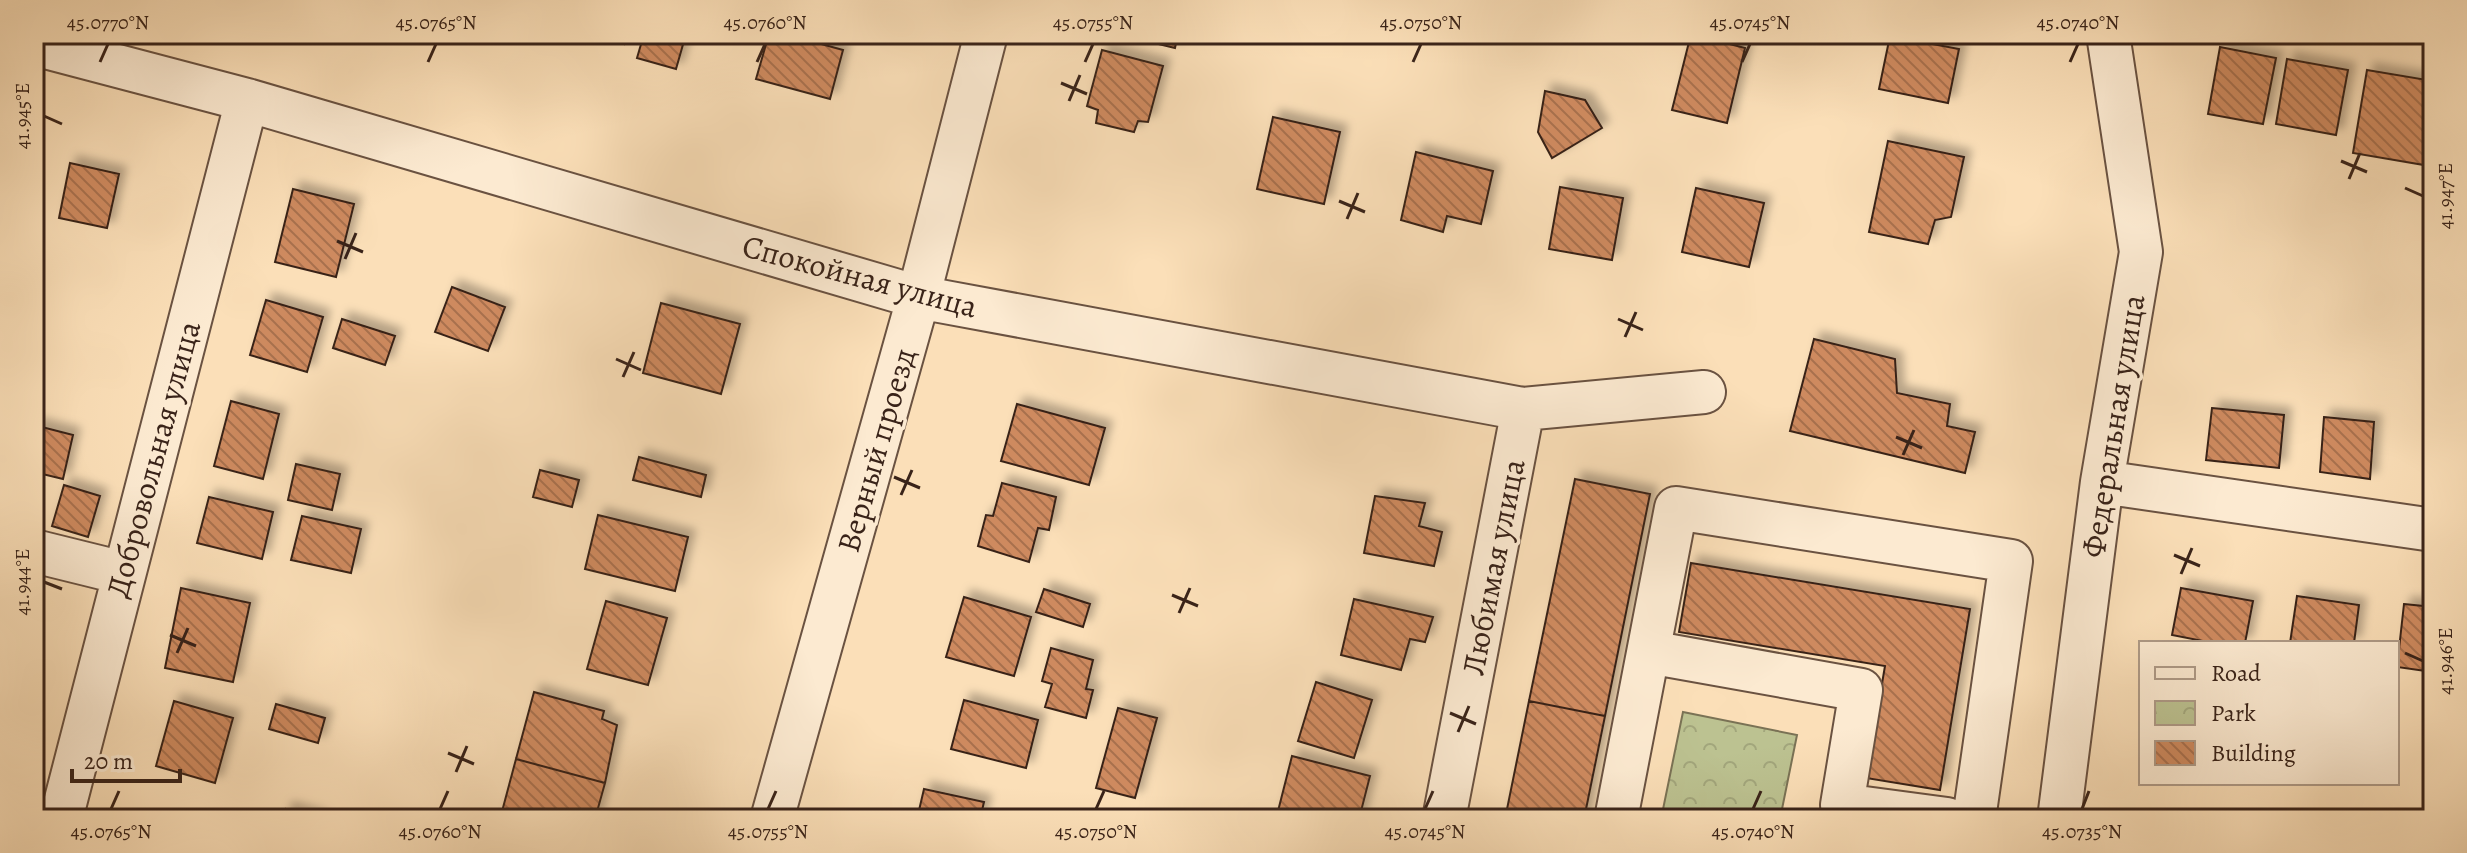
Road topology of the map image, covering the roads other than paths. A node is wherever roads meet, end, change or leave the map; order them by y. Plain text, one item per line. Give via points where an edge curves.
1 (986, 34) edge
2 (2108, 34) edge
3 (34, 44) edge
4 (127, 49) edge
5 (247, 100) junction
6 (918, 297) junction
7 (1704, 392) dead end
8 (1523, 409) junction
9 (2102, 482) junction
10 (2433, 530) edge
11 (34, 551) edge
12 (123, 573) junction
13 (1649, 652) junction
14 (1841, 812) edge
15 (61, 819) edge
16 (772, 819) edge
17 (1444, 819) edge
18 (1616, 819) edge
19 (1947, 819) edge
20 (1974, 819) edge
21 (2059, 819) edge

1 - 6 street, Верный проезд
2 - 9 street, Федеральная улица via 2141,252
3 - 4 street, Спокойная улица
4 - 5 street, Спокойная улица
5 - 6 street, Спокойная улица
5 - 12 street, Добровольная улица
6 - 8 street, Спокойная улица
6 - 16 street, Верный проезд
7 - 8 street, Спокойная улица
8 - 17 street, Любимая улица
9 - 10 street
9 - 21 street, Федеральная улица
11 - 12 street
12 - 15 street, Добровольная улица
13 - 14 street via 1861,690
13 - 18 street
13 - 20 street via 1676,508 2011,561
14 - 19 street

